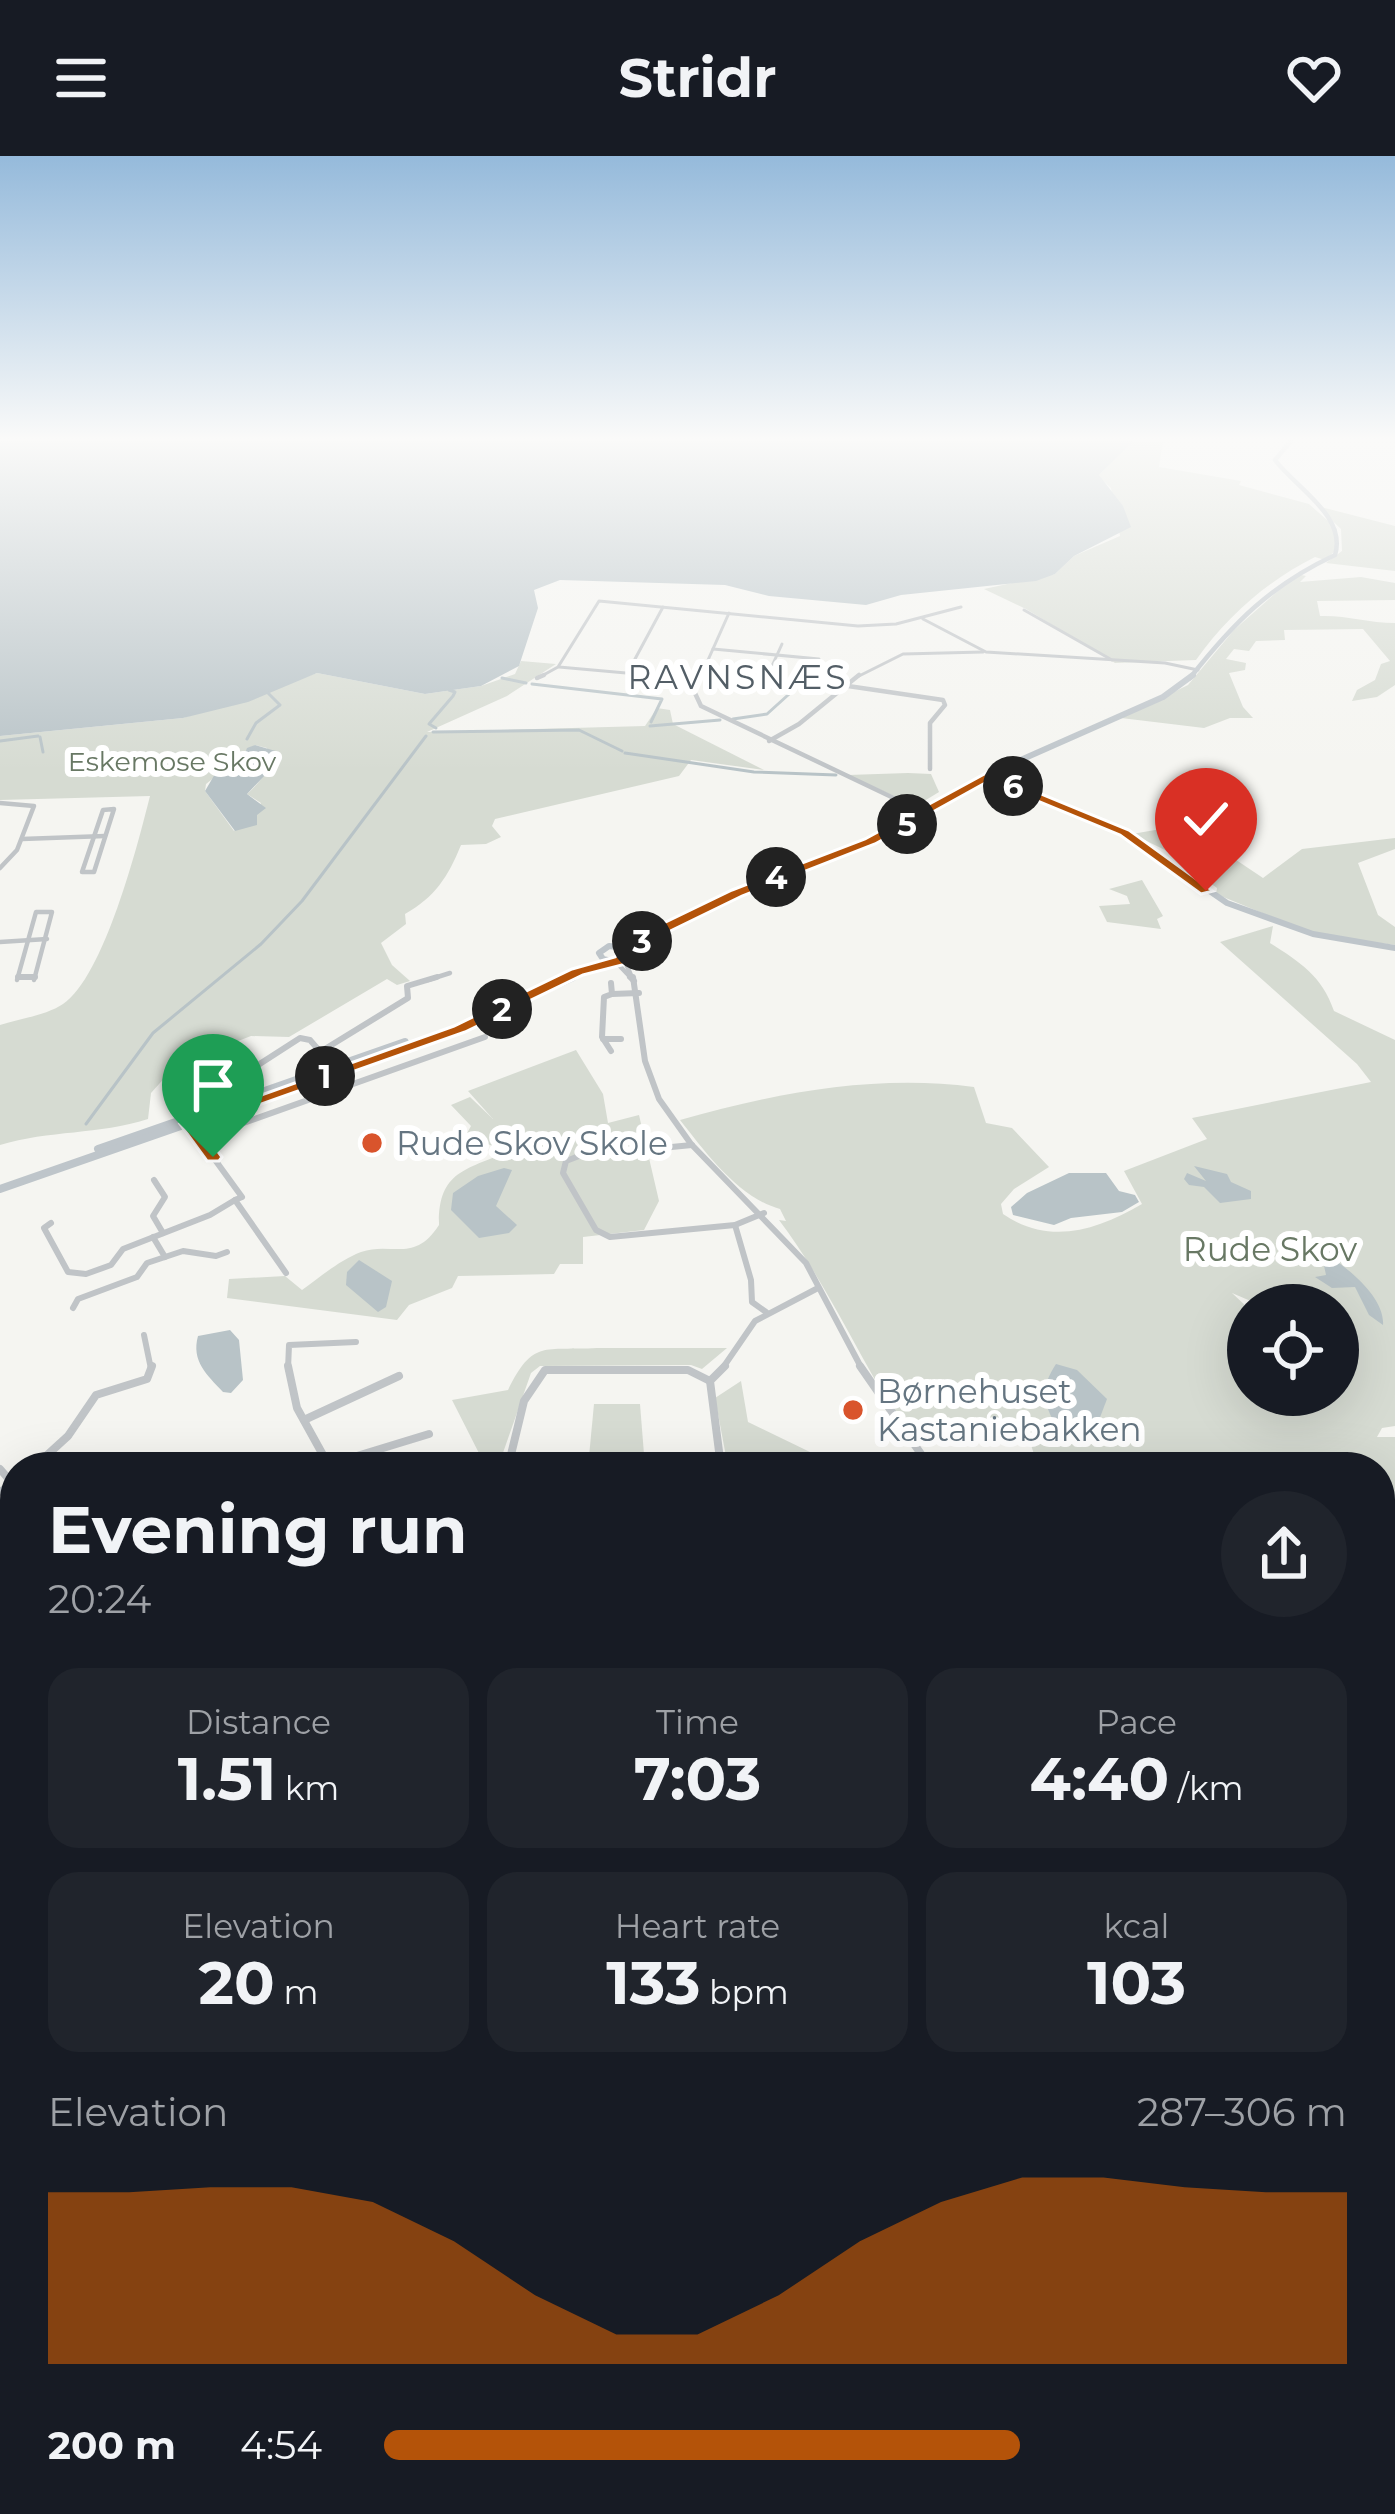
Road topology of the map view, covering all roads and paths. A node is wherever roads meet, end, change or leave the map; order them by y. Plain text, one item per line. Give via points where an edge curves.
1 (1338, 551) edge
2 (663, 607) junction
3 (961, 608) dead end
4 (1024, 610) dead end
5 (729, 614) junction
6 (921, 618) junction
7 (782, 644) dead end
8 (713, 649) junction
9 (986, 652) junction
10 (777, 655) junction
11 (819, 659) dead end
12 (1114, 662) junction
13 (772, 666) dead end
14 (558, 667) junction
15 (1198, 670) junction
16 (628, 673) junction
17 (537, 678) dead end
18 (699, 679) junction
19 (848, 686) junction
20 (769, 741) junction
21 (930, 769) dead end
22 (985, 775) junction
23 (0, 803) edge
24 (922, 812) junction
25 (105, 836) junction
26 (94, 837) junction
27 (22, 839) junction
28 (0, 868) edge
29 (46, 939) junction
30 (31, 940) junction
31 (0, 942) edge
32 (1395, 948) edge
33 (616, 956) junction
34 (450, 973) dead end
35 (610, 983) dead end
36 (638, 990) junction
37 (612, 994) junction
38 (485, 1037) dead end
39 (603, 1039) junction
40 (621, 1039) dead end
41 (611, 1051) dead end
42 (320, 1052) junction
43 (335, 1069) junction
44 (244, 1074) dead end
45 (187, 1121) junction
46 (204, 1144) junction
47 (692, 1145) junction
48 (158, 1181) dead end
49 (0, 1187) edge
50 (235, 1200) junction
51 (764, 1213) junction
52 (51, 1223) dead end
53 (735, 1226) junction
54 (163, 1233) junction
55 (153, 1237) junction
56 (227, 1252) dead end
57 (165, 1257) junction
58 (286, 1273) dead end
59 (818, 1288) junction
60 (73, 1308) dead end
61 (766, 1312) junction
62 (144, 1335) dead end
63 (356, 1342) dead end
64 (399, 1376) dead end
65 (710, 1381) junction
66 (304, 1420) junction
67 (429, 1435) dead end
68 (50, 1452) edge
69 (319, 1452) edge
70 (379, 1452) edge
71 (510, 1452) edge
72 (719, 1452) edge
73 (919, 1452) edge

1 - 15 main road via 1286,578 1227,631
2 - 5 street
2 - 14 street via 596,602
2 - 16 street
3 - 6 street
4 - 12 street
5 - 6 street via 858,626
5 - 8 street
6 - 9 street
7 - 10 street
8 - 10 street
8 - 18 street
9 - 12 street
9 - 19 street via 901,655
10 - 11 street
10 - 13 street
12 - 15 street
14 - 16 street
14 - 17 street
15 - 22 main road via 1163,697
16 - 18 street
18 - 20 street via 701,706
19 - 20 street
19 - 21 street via 945,702 930,723
20 - 24 street
22 - 24 main road
22 - 32 main road via 1124,832 1227,903 1313,934
23 - 27 street via 34,806
24 - 33 main road
25 - 26 street
25 - 26 street via 114,809 103,810
25 - 26 street via 94,872 82,872
26 - 27 street
27 - 28 street
29 - 30 street
29 - 30 street via 52,911 36,913
29 - 30 street via 34,980 17,980
30 - 31 street
33 - 36 street
33 - 43 main road via 496,1012
34 - 42 street via 407,986 408,998
35 - 37 street
36 - 37 street
36 - 47 street via 644,1063
37 - 39 street via 604,998
38 - 46 street
39 - 40 street
39 - 41 street
42 - 43 street
42 - 44 street via 300,1038
43 - 45 main road
45 - 46 street
45 - 49 main road
46 - 50 street via 242,1197
47 - 51 street
47 - 53 street via 582,1154 566,1161 563,1173 602,1235
48 - 54 street via 165,1197 153,1219
50 - 54 street
50 - 58 street
51 - 53 street
51 - 59 street
52 - 55 street via 44,1228 68,1272 110,1265 123,1249
53 - 61 street via 752,1302
54 - 55 street
55 - 57 street
56 - 57 street
57 - 60 street
59 - 61 street
59 - 73 street
61 - 65 street
62 - 68 street via 153,1364 147,1378 96,1395
63 - 66 street via 289,1345 287,1387
64 - 66 street
65 - 71 street via 688,1370 544,1370
65 - 72 street
66 - 69 street
67 - 70 street

